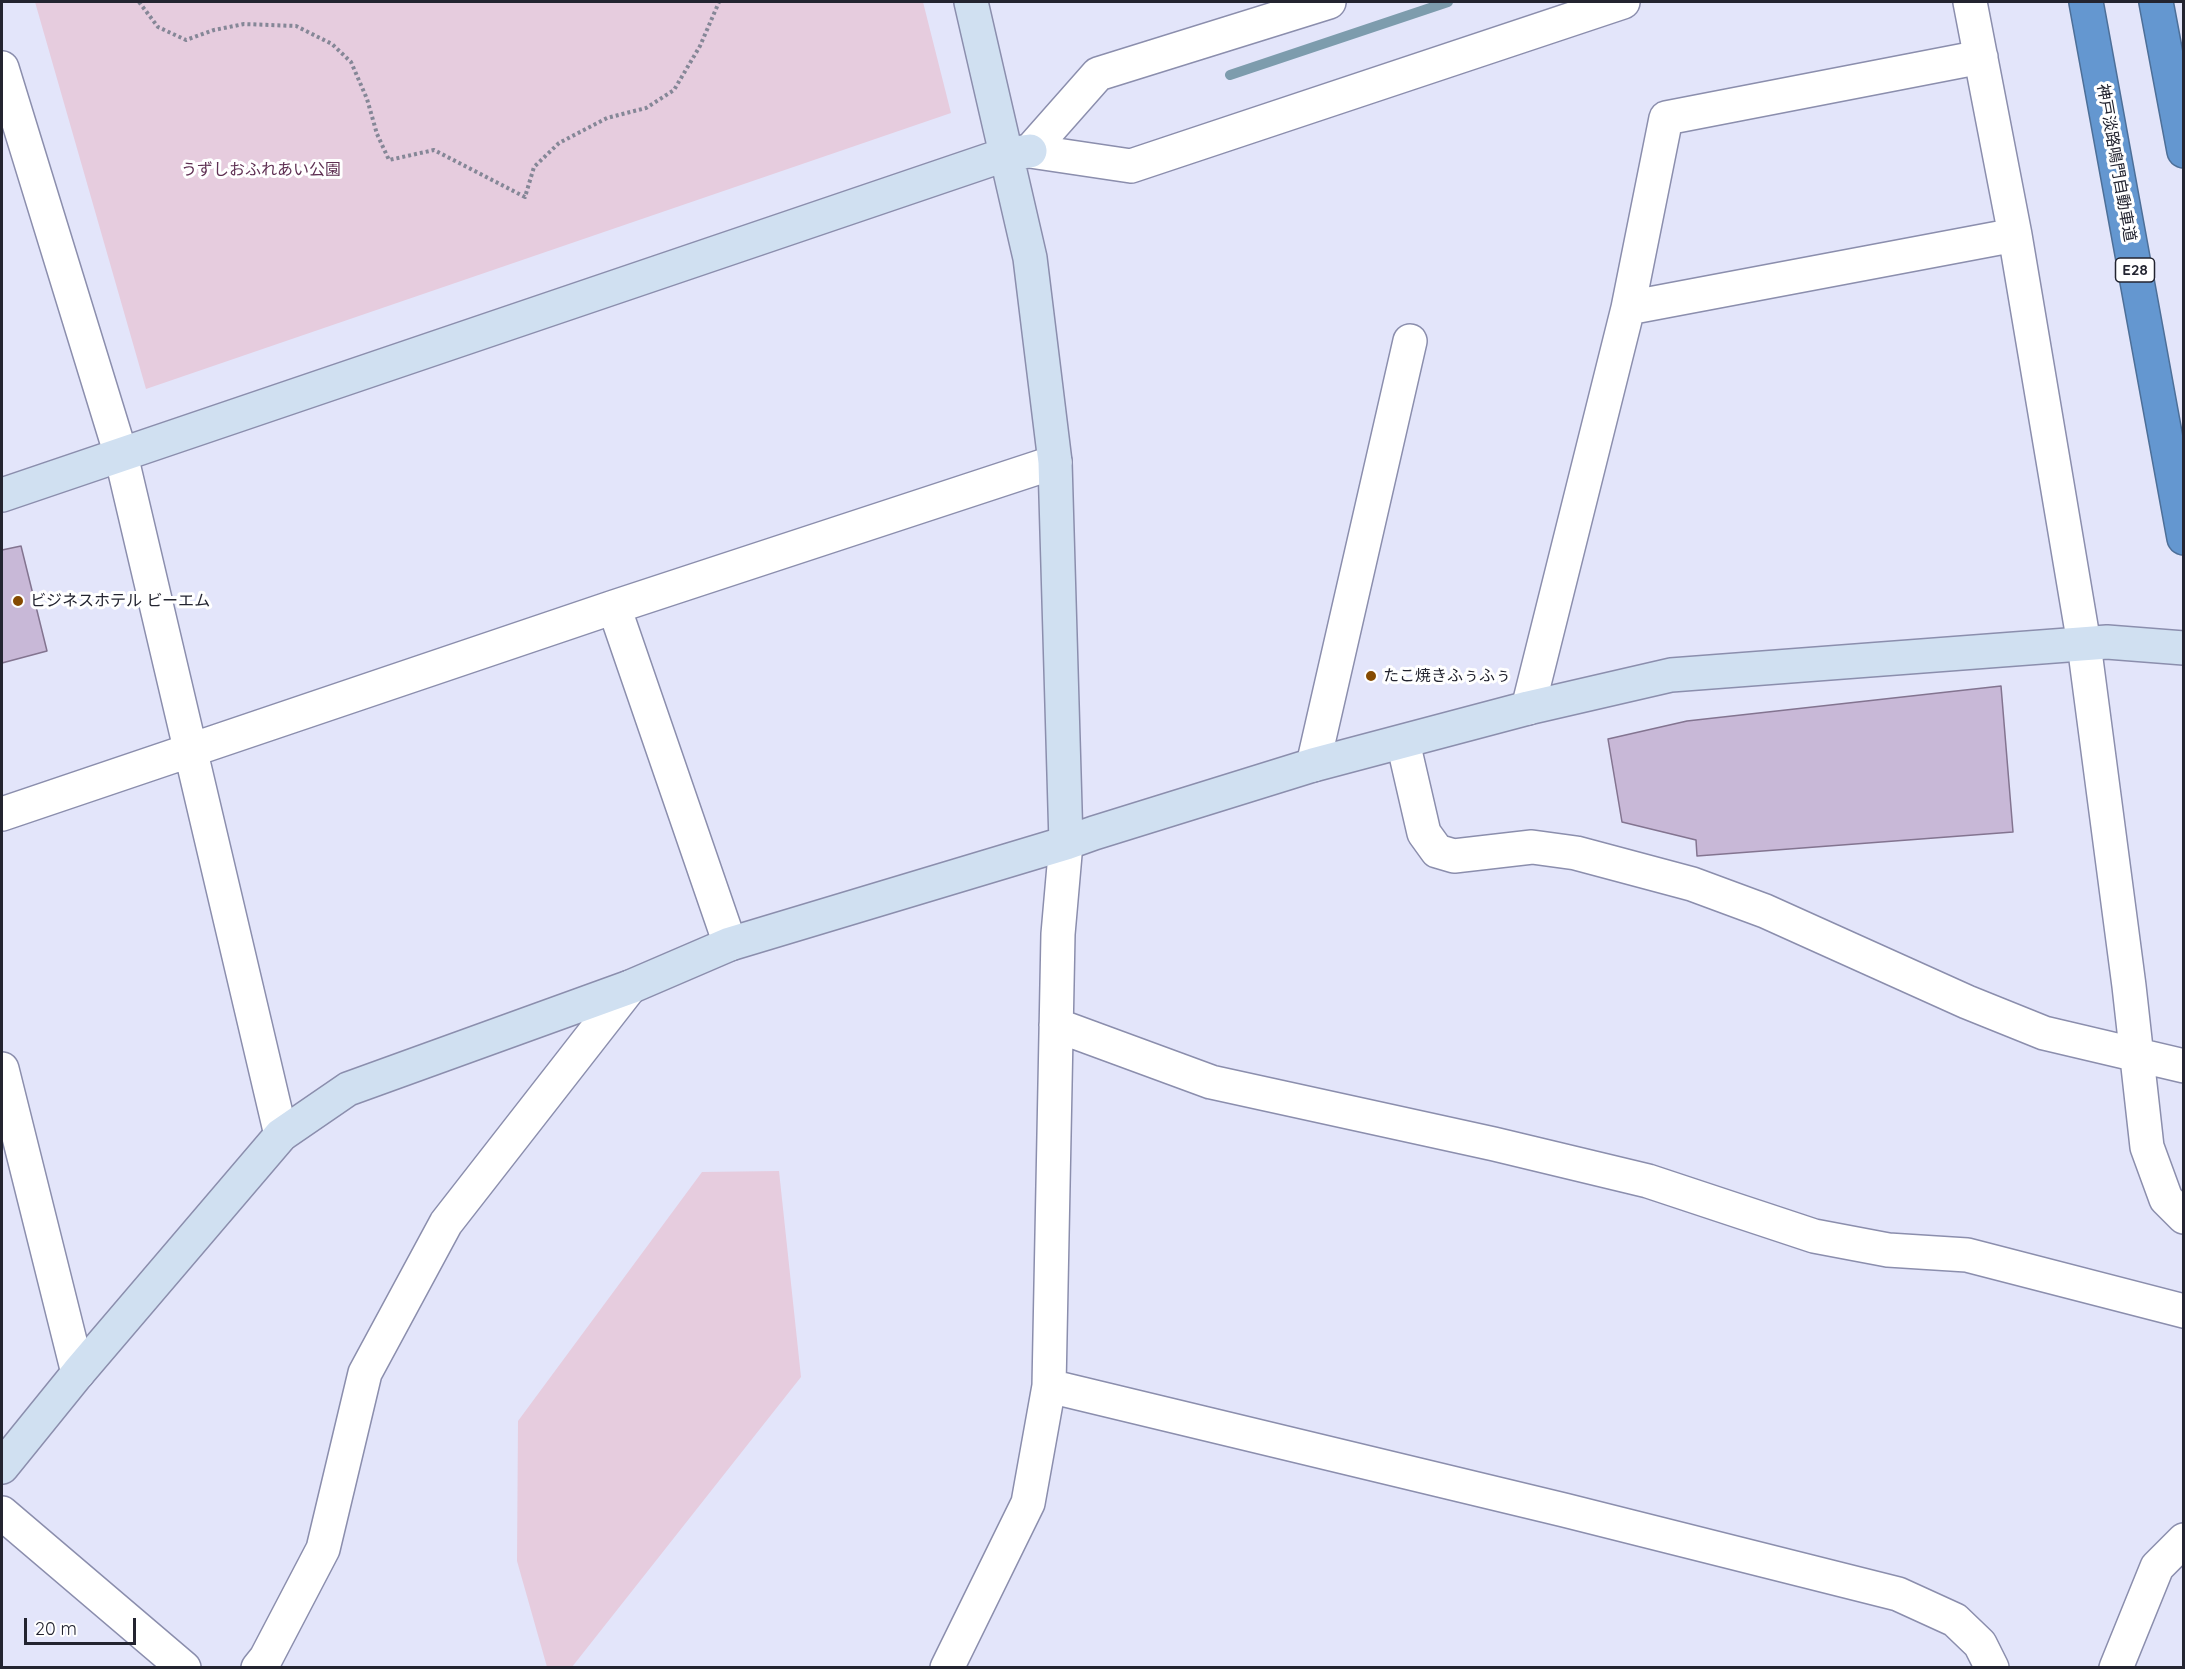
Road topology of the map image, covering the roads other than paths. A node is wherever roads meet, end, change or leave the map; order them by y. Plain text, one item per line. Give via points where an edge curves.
1 (971, 2) edge
2 (1329, 2) edge
3 (1623, 2) edge
4 (1970, 2) edge
5 (2086, 2) edge
6 (2156, 2) edge
7 (1981, 57) junction
8 (2, 68) edge
9 (2184, 151) edge
10 (1018, 152) junction
11 (2015, 235) junction
12 (1628, 308) junction
13 (1410, 341) dead end
14 (121, 455) junction
15 (1055, 462) junction
16 (2, 495) edge
17 (2184, 538) edge
18 (614, 607) junction
19 (2084, 644) junction
20 (2184, 648) edge
21 (1528, 708) junction
22 (1403, 742) junction
23 (191, 751) junction
24 (1313, 765) junction
25 (2, 814) edge
26 (1066, 843) junction
27 (730, 944) junction
28 (630, 987) junction
29 (1056, 1025) junction
30 (2138, 1055) junction
31 (2184, 1066) edge
32 (2, 1070) edge
33 (281, 1135) junction
34 (2184, 1217) edge
35 (2184, 1311) edge
36 (78, 1373) junction
37 (1049, 1386) junction
38 (2, 1467) edge
39 (2, 1513) edge
40 (2184, 1540) edge
41 (271, 1664) edge
42 (184, 1668) edge
43 (947, 1668) edge
44 (1992, 1668) edge
45 (2116, 1668) edge

1 - 10 street
2 - 10 street via 1098,74
3 - 10 street via 1131,166
4 - 7 street
5 - 17 highway, 神戸淡路鳴門自動車道 / E28
6 - 9 highway
7 - 11 street
7 - 12 street via 1666,118
8 - 14 street
10 - 14 street
10 - 15 street
11 - 12 street
11 - 19 street
12 - 21 street
13 - 24 street
14 - 16 street
14 - 23 street
15 - 18 street
15 - 26 street
18 - 23 street
18 - 27 street
19 - 20 street
19 - 21 street via 1671,675
19 - 30 street
21 - 22 street
22 - 24 street
22 - 30 street via 1424,833 1437,851 1454,856 1532,847 1576,853 1692,884 1766,911 2044,1033
23 - 25 street
23 - 33 street
24 - 26 street
26 - 27 street
26 - 29 street
27 - 28 street
28 - 33 street via 348,1089
28 - 41 street via 446,1223 365,1373 323,1549
29 - 35 street via 1211,1082 1648,1181 1814,1236 1888,1250 1967,1255
29 - 37 street
30 - 31 street
30 - 34 street via 2147,1148 2166,1199
32 - 36 street
33 - 36 street
36 - 38 street
37 - 43 street via 1028,1503
37 - 44 street via 1898,1594 1955,1620 1980,1644
39 - 42 street
40 - 45 street via 2157,1567

